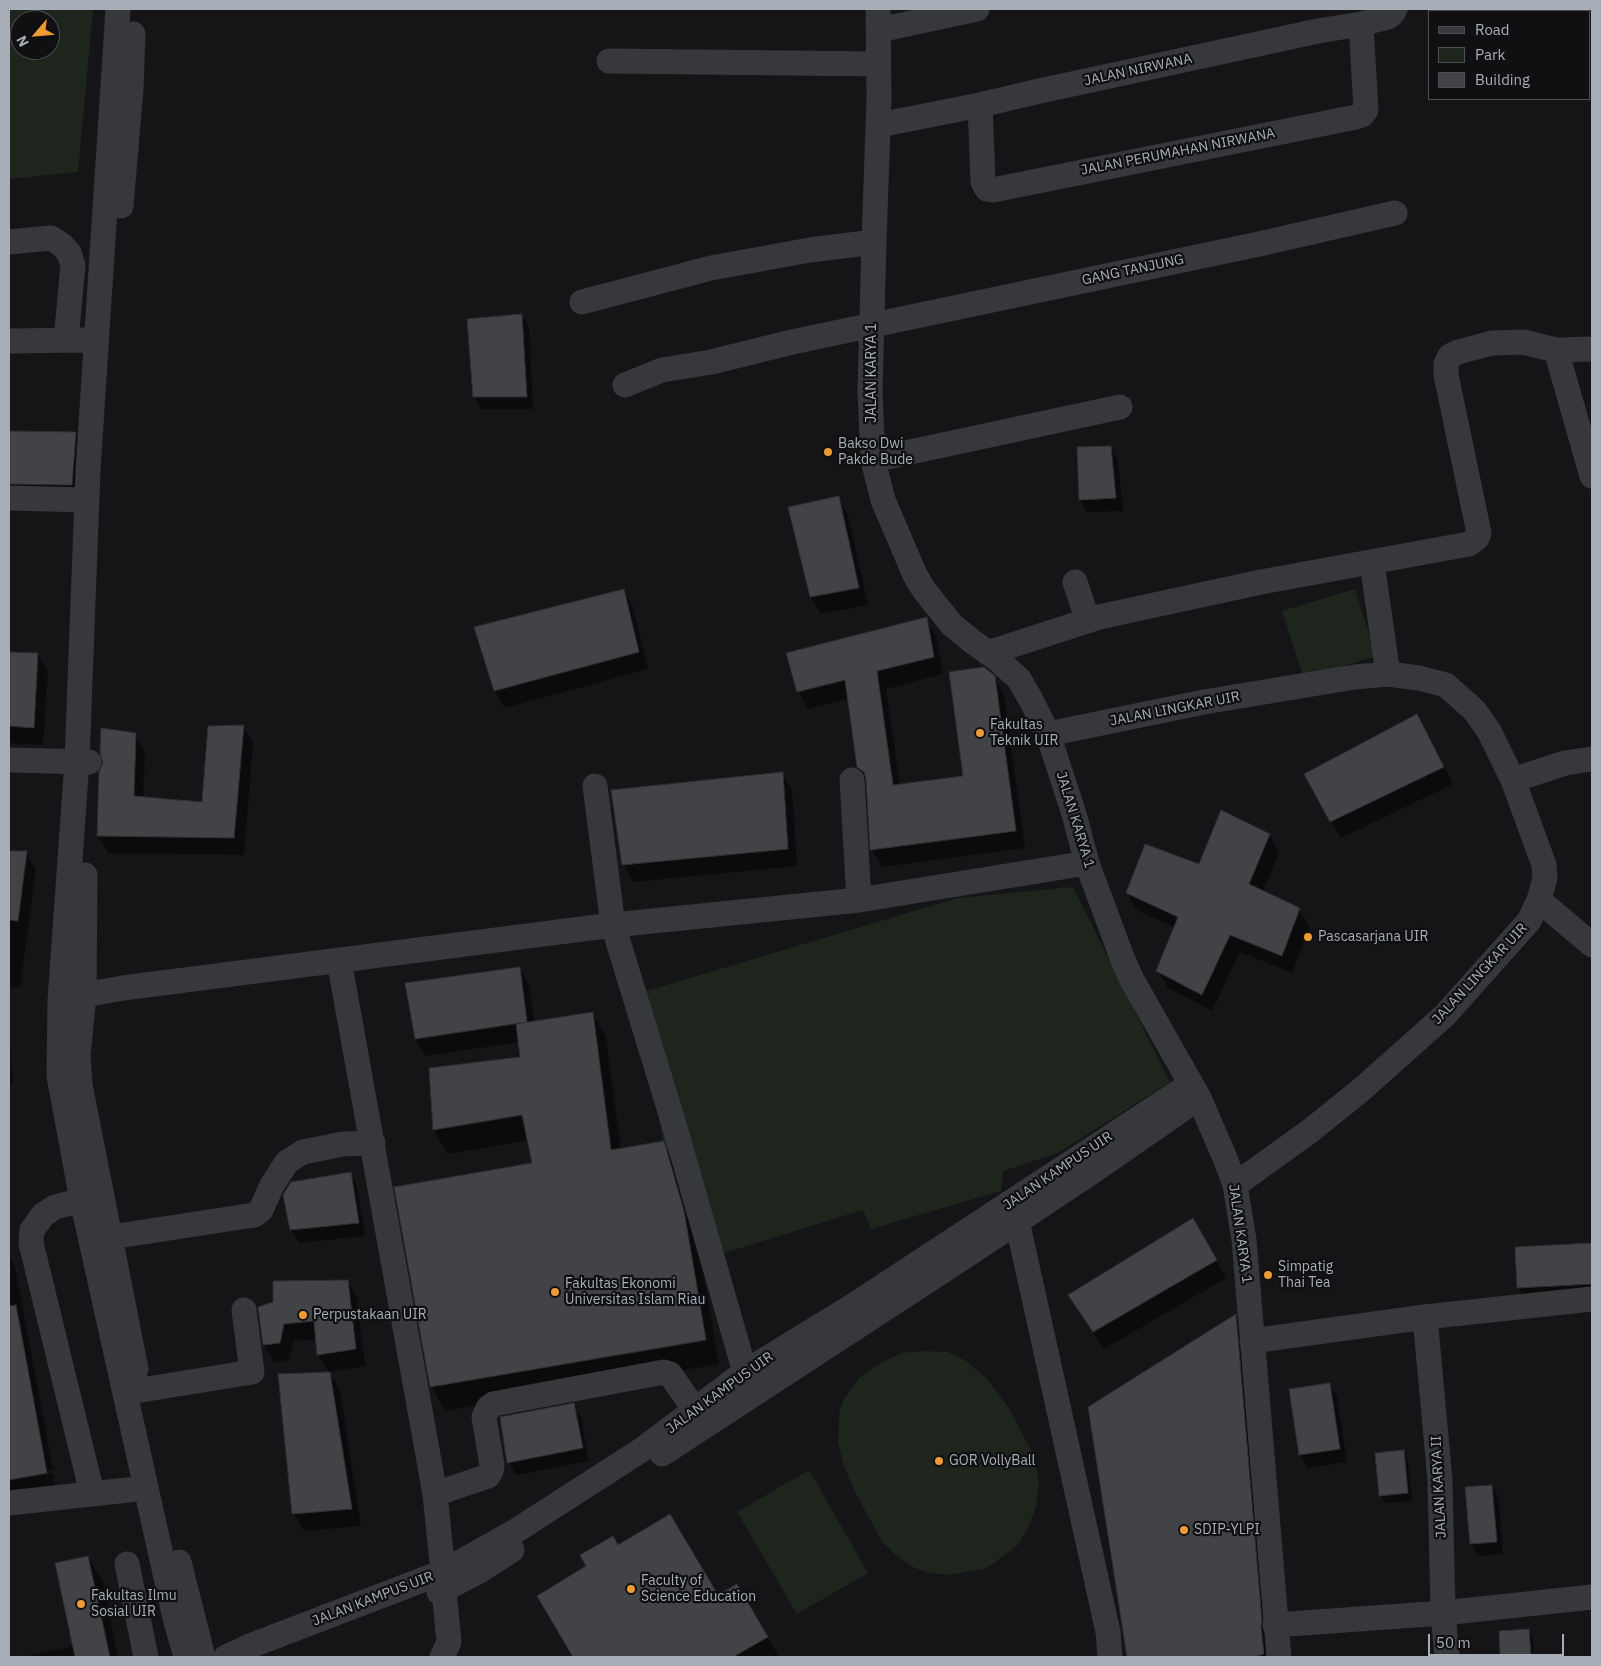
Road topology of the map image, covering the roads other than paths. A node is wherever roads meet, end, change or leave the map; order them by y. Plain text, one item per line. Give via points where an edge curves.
1 (118, 9) edge
2 (134, 9) edge
3 (977, 9) edge
4 (1395, 9) edge
5 (878, 19) edge
6 (1318, 20) edge
7 (1360, 24) junction
8 (609, 61) dead end
9 (878, 64) junction
10 (980, 105) junction
11 (120, 110) junction
12 (878, 125) junction
13 (1395, 213) dead end
14 (9, 242) edge
15 (874, 242) junction
16 (107, 286) junction
17 (582, 302) dead end
18 (872, 326) junction
19 (66, 340) junction
20 (96, 340) junction
21 (9, 341) edge
22 (1592, 349) edge
23 (1556, 350) junction
24 (625, 385) dead end
25 (1120, 407) dead end
26 (873, 460) junction
27 (1592, 476) edge
28 (9, 498) edge
29 (87, 500) junction
30 (1372, 562) junction
31 (1074, 582) dead end
32 (1093, 619) junction
33 (988, 652) junction
34 (1388, 674) junction
35 (1048, 734) junction
36 (1592, 759) edge
37 (9, 760) edge
38 (83, 762) junction
39 (852, 780) dead end
40 (1513, 780) junction
41 (596, 786) dead end
42 (1087, 863) junction
43 (859, 900) junction
44 (1539, 900) junction
45 (613, 925) junction
46 (1592, 945) edge
47 (339, 960) junction
48 (72, 997) junction
49 (1195, 1091) junction
50 (373, 1144) junction
51 (1235, 1185) junction
52 (82, 1200) junction
53 (1012, 1213) junction
54 (111, 1237) junction
55 (1592, 1299) edge
56 (244, 1310) dead end
57 (1425, 1317) junction
58 (824, 1335) junction
59 (1252, 1340) junction
60 (745, 1372) junction
61 (140, 1390) junction
62 (695, 1410) junction
63 (146, 1488) junction
64 (92, 1493) junction
65 (435, 1494) junction
66 (9, 1503) edge
67 (127, 1564) dead end
68 (443, 1581) junction
69 (1592, 1597) edge
70 (1443, 1612) junction
71 (1275, 1625) junction
72 (146, 1657) edge
73 (186, 1657) edge
74 (203, 1657) edge
75 (226, 1657) edge
76 (267, 1657) edge
77 (442, 1657) edge
78 (1110, 1657) edge
79 (1279, 1657) edge
80 (1447, 1657) edge

1 - 11 street
2 - 11 street
3 - 5 street
4 - 7 street, JALAN NIRWANA via 1388,17
5 - 9 street, JALAN KARYA 1
6 - 7 street, JALAN NIRWANA
6 - 10 street, JALAN NIRWANA
7 - 10 street, JALAN PERUMAHAN NIRWANA via 1366,110 1362,115 993,190 987,189 983,182
8 - 9 street
9 - 12 street, JALAN KARYA 1
10 - 12 street, JALAN NIRWANA
11 - 16 street
12 - 15 street, JALAN KARYA 1
13 - 18 street, GANG TANJUNG
14 - 19 street via 50,238 69,253 73,264
15 - 17 street via 711,268
15 - 18 street, JALAN KARYA 1
16 - 20 street
16 - 38 street via 105,382
18 - 24 street, GANG TANJUNG via 662,370
18 - 26 street, JALAN KARYA 1
19 - 20 street
19 - 21 street
20 - 29 street
22 - 23 street
23 - 27 street
23 - 30 street via 1522,342 1492,342 1450,356 1446,375 1477,538 1460,547
25 - 26 street
26 - 33 street, JALAN KARYA 1 via 883,500 915,575 952,625
28 - 29 street
29 - 38 street
30 - 32 street via 1261,582
30 - 34 street
31 - 32 street
32 - 33 street
33 - 35 street, JALAN KARYA 1 via 1019,679
34 - 35 street, JALAN LINGKAR UIR via 1204,702
34 - 40 street, JALAN LINGKAR UIR via 1446,685 1474,710 1489,731
35 - 42 street, JALAN KARYA 1
36 - 40 street via 1566,763
37 - 38 street
38 - 48 street via 85,834
39 - 43 street
40 - 44 street, JALAN LINGKAR UIR via 1544,865 1545,878
41 - 45 street
42 - 43 street
42 - 49 street, JALAN KARYA 1 via 1129,973
43 - 45 street
44 - 46 street
44 - 51 street, JALAN LINGKAR UIR via 1529,921 1445,1015 1362,1090
45 - 47 street
45 - 60 street
47 - 48 street
47 - 50 street
48 - 52 street via 59,1076
48 - 54 street via 80,1084
49 - 51 street, JALAN KARYA 1
49 - 53 street, JALAN KAMPUS UIR via 1093,1171
50 - 54 street via 343,1144 303,1152 287,1162 261,1210 254,1215
50 - 65 street
51 - 59 street, JALAN KARYA 1 via 1244,1240
52 - 63 street
52 - 64 street via 55,1207 43,1215 32,1230 31,1243
53 - 58 street, JALAN KAMPUS UIR
53 - 78 street via 1108,1632
54 - 61 street
55 - 57 street
56 - 61 street via 252,1372
57 - 59 street
57 - 70 street, JALAN KARYA II via 1440,1480
58 - 60 street, JALAN KAMPUS UIR
58 - 68 street, JALAN KAMPUS UIR via 478,1572
59 - 71 street, JALAN KARYA 1
60 - 62 street, JALAN KAMPUS UIR
61 - 74 street
62 - 65 street via 670,1374 664,1372 493,1404 484,1417 492,1465 488,1476
62 - 68 street, JALAN KAMPUS UIR via 642,1449
63 - 64 street
63 - 73 street
64 - 66 street
65 - 68 street
67 - 72 street
68 - 75 street, JALAN KAMPUS UIR
68 - 76 street, JALAN KAMPUS UIR
68 - 77 street via 449,1642
69 - 70 street
70 - 71 street
70 - 80 street, JALAN KARYA II
71 - 79 street, JALAN KARYA 1

